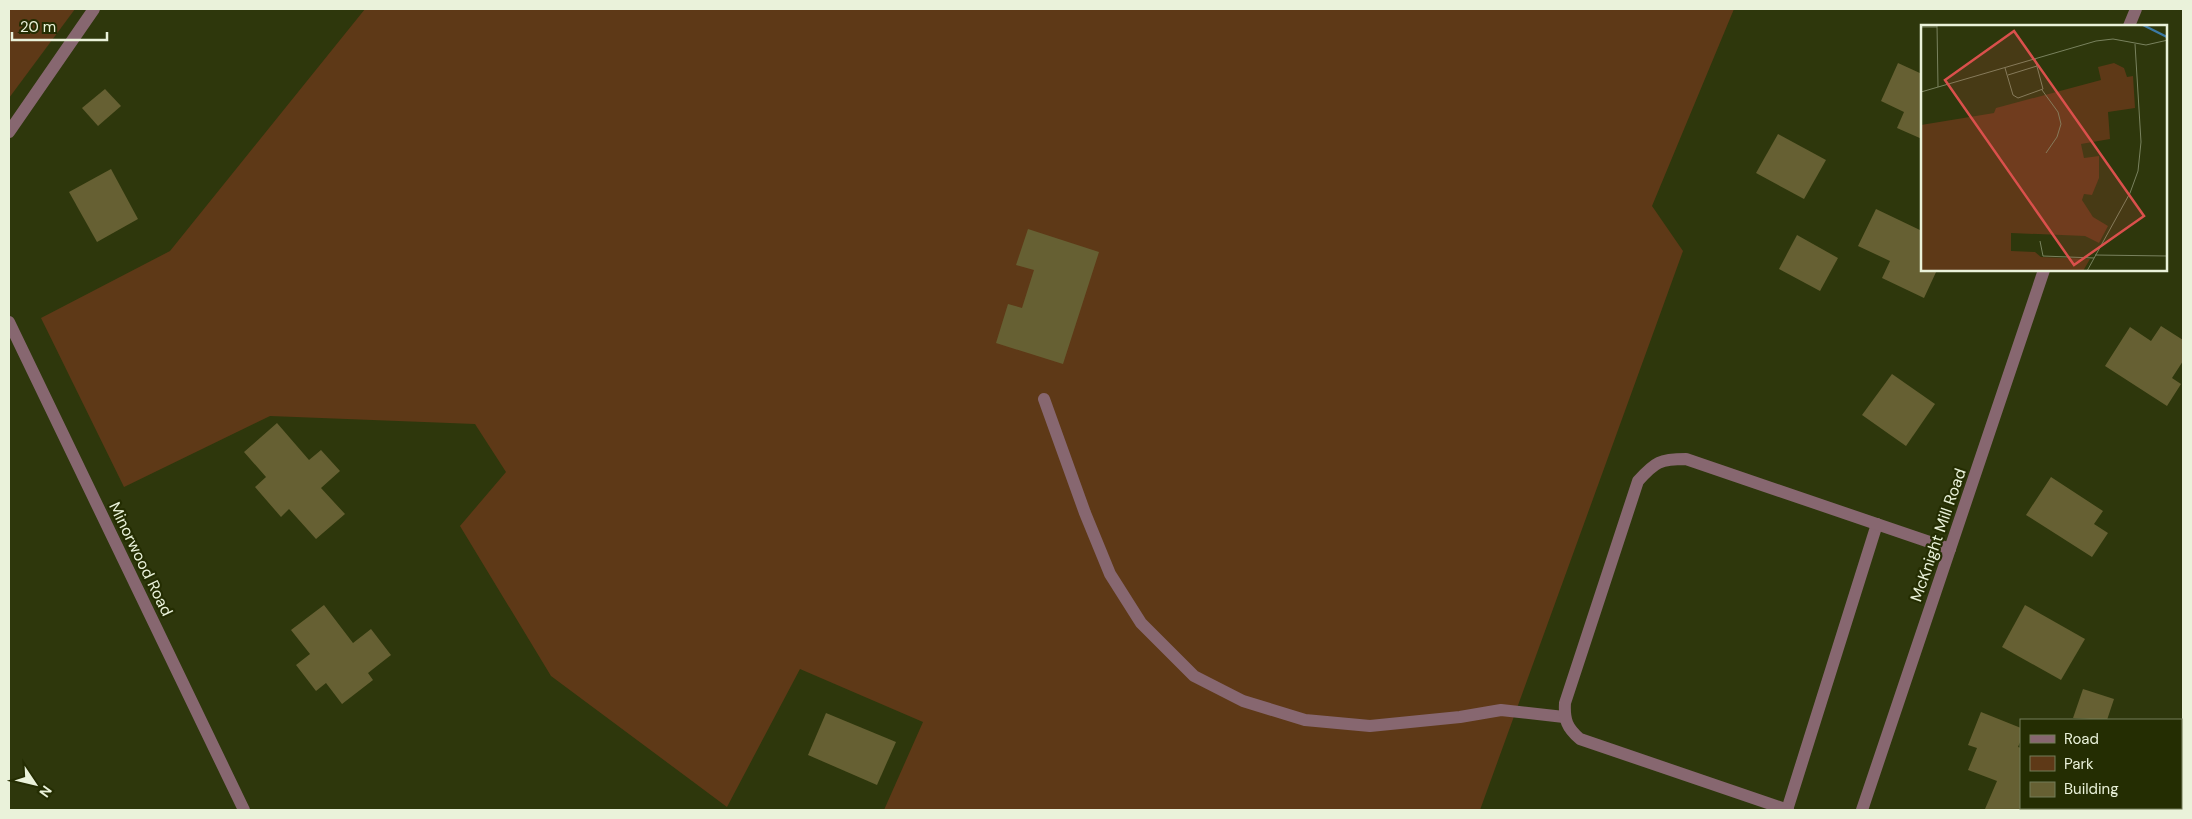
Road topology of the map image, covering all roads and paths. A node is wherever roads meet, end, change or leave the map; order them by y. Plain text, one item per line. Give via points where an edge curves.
1 (94, 9) edge
2 (2136, 9) edge
3 (2129, 25) edge
4 (9, 132) edge
5 (2044, 271) edge
6 (9, 322) edge
7 (1044, 399) dead end
8 (1876, 524) junction
9 (1950, 549) junction
10 (1564, 717) junction
11 (244, 810) edge
12 (1788, 810) edge
13 (1862, 810) edge

1 - 4 street
2 - 3 street
5 - 9 street, McKnight Mill Road
6 - 11 street, Minorwood Road
7 - 10 street via 1110,574 1141,623 1194,676 1243,701 1305,720 1370,726 1501,710
8 - 9 street
8 - 10 street via 1686,459 1669,459 1652,465 1638,480 1565,703
8 - 12 street
9 - 13 street, McKnight Mill Road
10 - 12 street via 1568,729 1580,739

